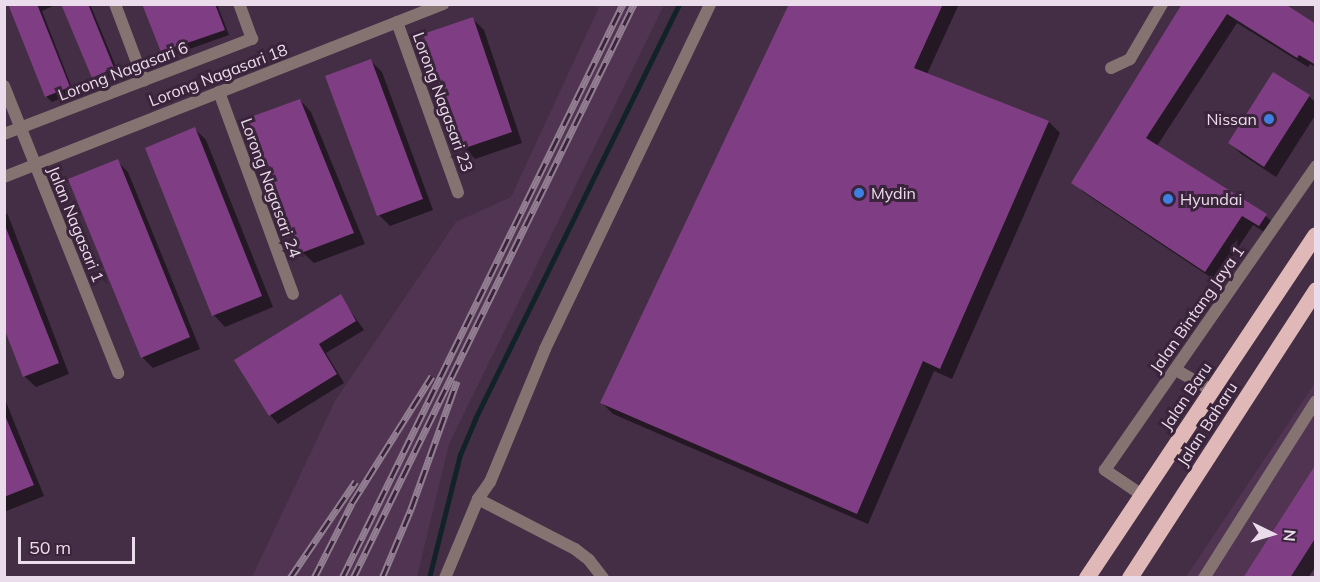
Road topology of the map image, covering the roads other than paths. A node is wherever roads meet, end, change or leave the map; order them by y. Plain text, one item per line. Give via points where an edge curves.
1 (114, 4) edge
2 (239, 4) edge
3 (443, 4) edge
4 (710, 4) edge
5 (1162, 4) edge
6 (397, 22) junction
7 (1111, 68) dead end
8 (144, 81) junction
9 (4, 86) edge
10 (219, 92) junction
11 (21, 128) junction
12 (4, 134) edge
13 (35, 165) junction
14 (1316, 166) edge
15 (4, 177) edge
16 (458, 192) dead end
17 (1316, 235) edge
18 (1316, 290) edge
19 (293, 294) dead end
20 (1176, 370) junction
21 (118, 374) dead end
22 (1211, 390) junction
23 (1316, 401) edge
24 (1142, 495) junction
25 (478, 499) junction
26 (445, 578) edge
27 (603, 578) edge
28 (1087, 578) edge
29 (1130, 578) edge
30 (1204, 578) edge

1 - 8 street
2 - 8 street, Lorong Nagasari 6 via 252,39
3 - 6 street, Lorong Nagasari 18
4 - 25 street via 545,349 490,482
5 - 7 street via 1130,59
6 - 10 street, Lorong Nagasari 18
6 - 16 street, Lorong Nagasari 23
8 - 11 street, Lorong Nagasari 6
9 - 11 street, Jalan Nagasari 1
10 - 13 street, Lorong Nagasari 18
10 - 19 street, Lorong Nagasari 24
11 - 12 street, Lorong Nagasari 6
11 - 13 street, Jalan Nagasari 1
13 - 15 street, Lorong Nagasari 18
13 - 21 street, Jalan Nagasari 1
14 - 20 street, Jalan Bintang Jaya 1
17 - 22 highway, Jalan Baru
18 - 29 highway, Jalan Baharu
20 - 22 street
20 - 24 street, Jalan Bintang Jaya 1 via 1105,470
22 - 24 highway, Jalan Baru
23 - 30 street
24 - 28 highway, Jalan Baru
25 - 26 street
25 - 27 street via 574,549

